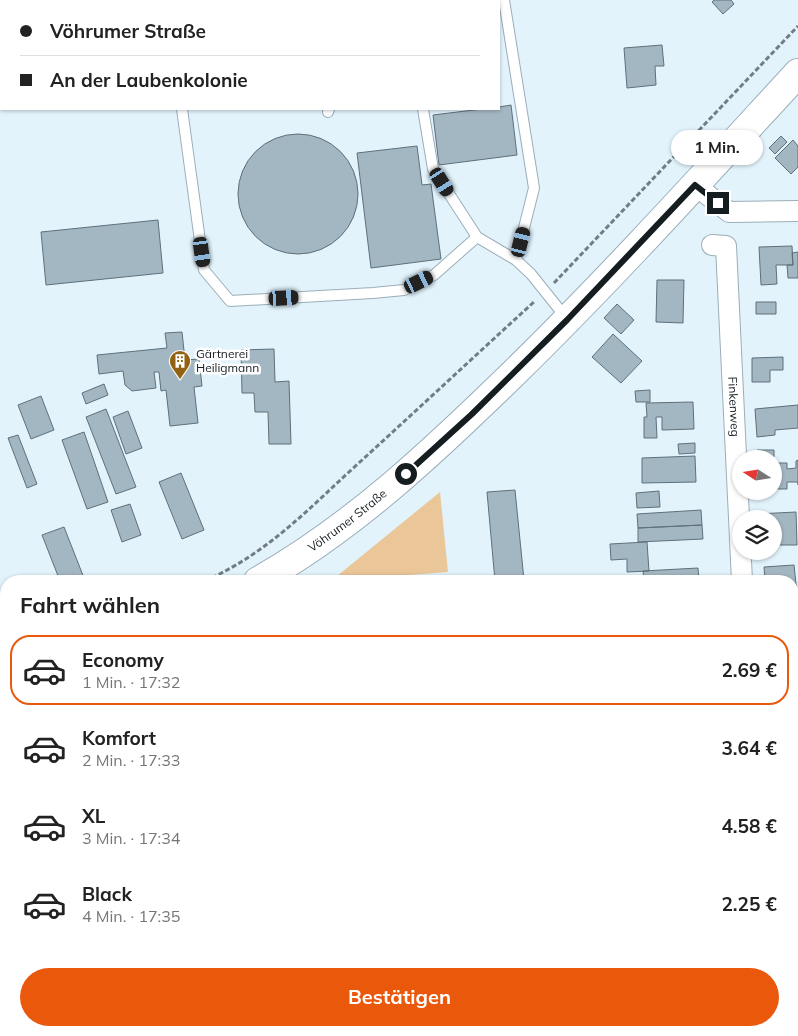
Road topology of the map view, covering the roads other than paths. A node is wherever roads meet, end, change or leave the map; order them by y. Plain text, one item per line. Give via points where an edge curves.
1 (504, 0) edge
2 (798, 73) edge
3 (182, 110) edge
4 (423, 110) edge
5 (695, 185) junction
6 (798, 211) edge
7 (476, 237) junction
8 (712, 245) dead end
9 (516, 260) junction
10 (567, 320) junction
11 (270, 575) edge
12 (742, 575) edge

1 - 9 lane via 534,188
2 - 5 main road, Vöhrumer Straße
3 - 7 lane via 204,270 230,301 404,290 434,275
4 - 7 lane via 433,169
5 - 6 street via 729,212
5 - 10 main road, Vöhrumer Straße
7 - 9 lane
8 - 12 street, Finkenweg via 726,246
9 - 10 lane
10 - 11 main road, Vöhrumer Straße via 472,414 392,486 309,551

